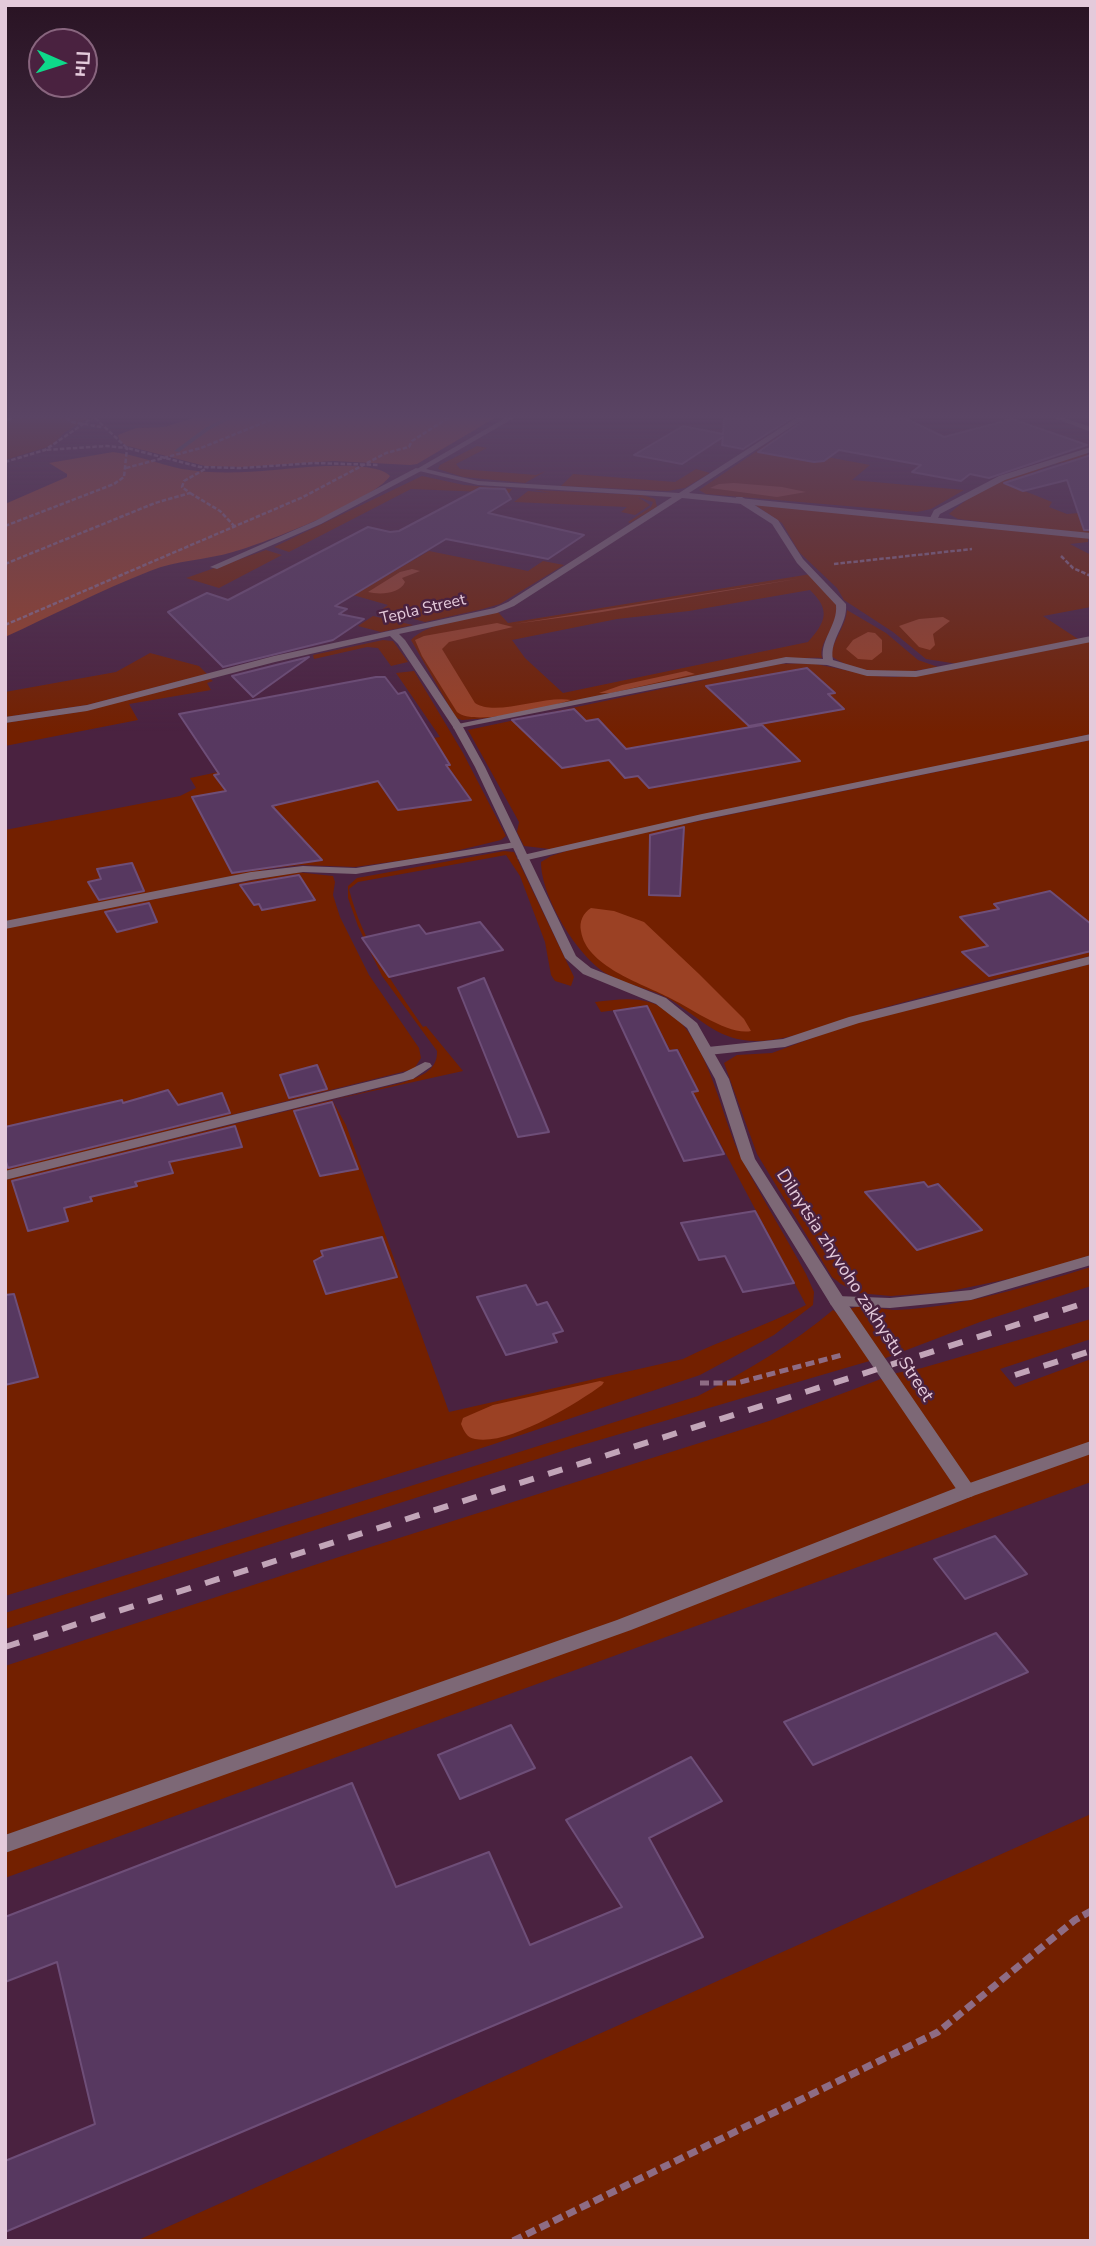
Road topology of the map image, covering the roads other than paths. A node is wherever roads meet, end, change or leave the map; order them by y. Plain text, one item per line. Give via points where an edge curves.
1 (322, 523) edge
2 (638, 523) edge
3 (775, 523) edge
4 (976, 523) edge
5 (1091, 536) edge
6 (214, 567) dead end
7 (392, 633) junction
8 (1091, 639) edge
9 (828, 662) junction
10 (5, 720) edge
11 (458, 727) junction
12 (1091, 737) edge
13 (515, 845) junction
14 (523, 858) junction
15 (5, 925) edge
16 (1091, 960) edge
17 (708, 1051) junction
18 (425, 1066) dead end
19 (5, 1177) edge
20 (1091, 1260) edge
21 (836, 1301) junction
22 (1091, 1447) edge
23 (967, 1491) junction
24 (5, 1844) edge

1 - 6 street
2 - 7 street, Tepla Street via 511,604
3 - 9 street via 836,596 843,611 826,646
4 - 5 street
7 - 10 street, Tepla Street via 87,708
7 - 11 street, Dilnytsia zhyvoho zakhystu Street
8 - 9 street via 916,674 867,673
9 - 11 street via 761,664
11 - 13 street, Dilnytsia zhyvoho zakhystu Street via 501,807
12 - 14 street
13 - 14 street, Dilnytsia zhyvoho zakhystu Street
13 - 15 street via 356,871 303,869 251,876
14 - 17 street, Dilnytsia zhyvoho zakhystu Street via 571,958 587,971 662,1001 692,1026
16 - 17 street via 854,1020 785,1043
17 - 21 street, Dilnytsia zhyvoho zakhystu Street via 748,1159
18 - 19 street via 408,1076
20 - 21 street via 971,1295 890,1303
21 - 23 street, Dilnytsia zhyvoho zakhystu Street
22 - 23 street
23 - 24 street via 624,1625

